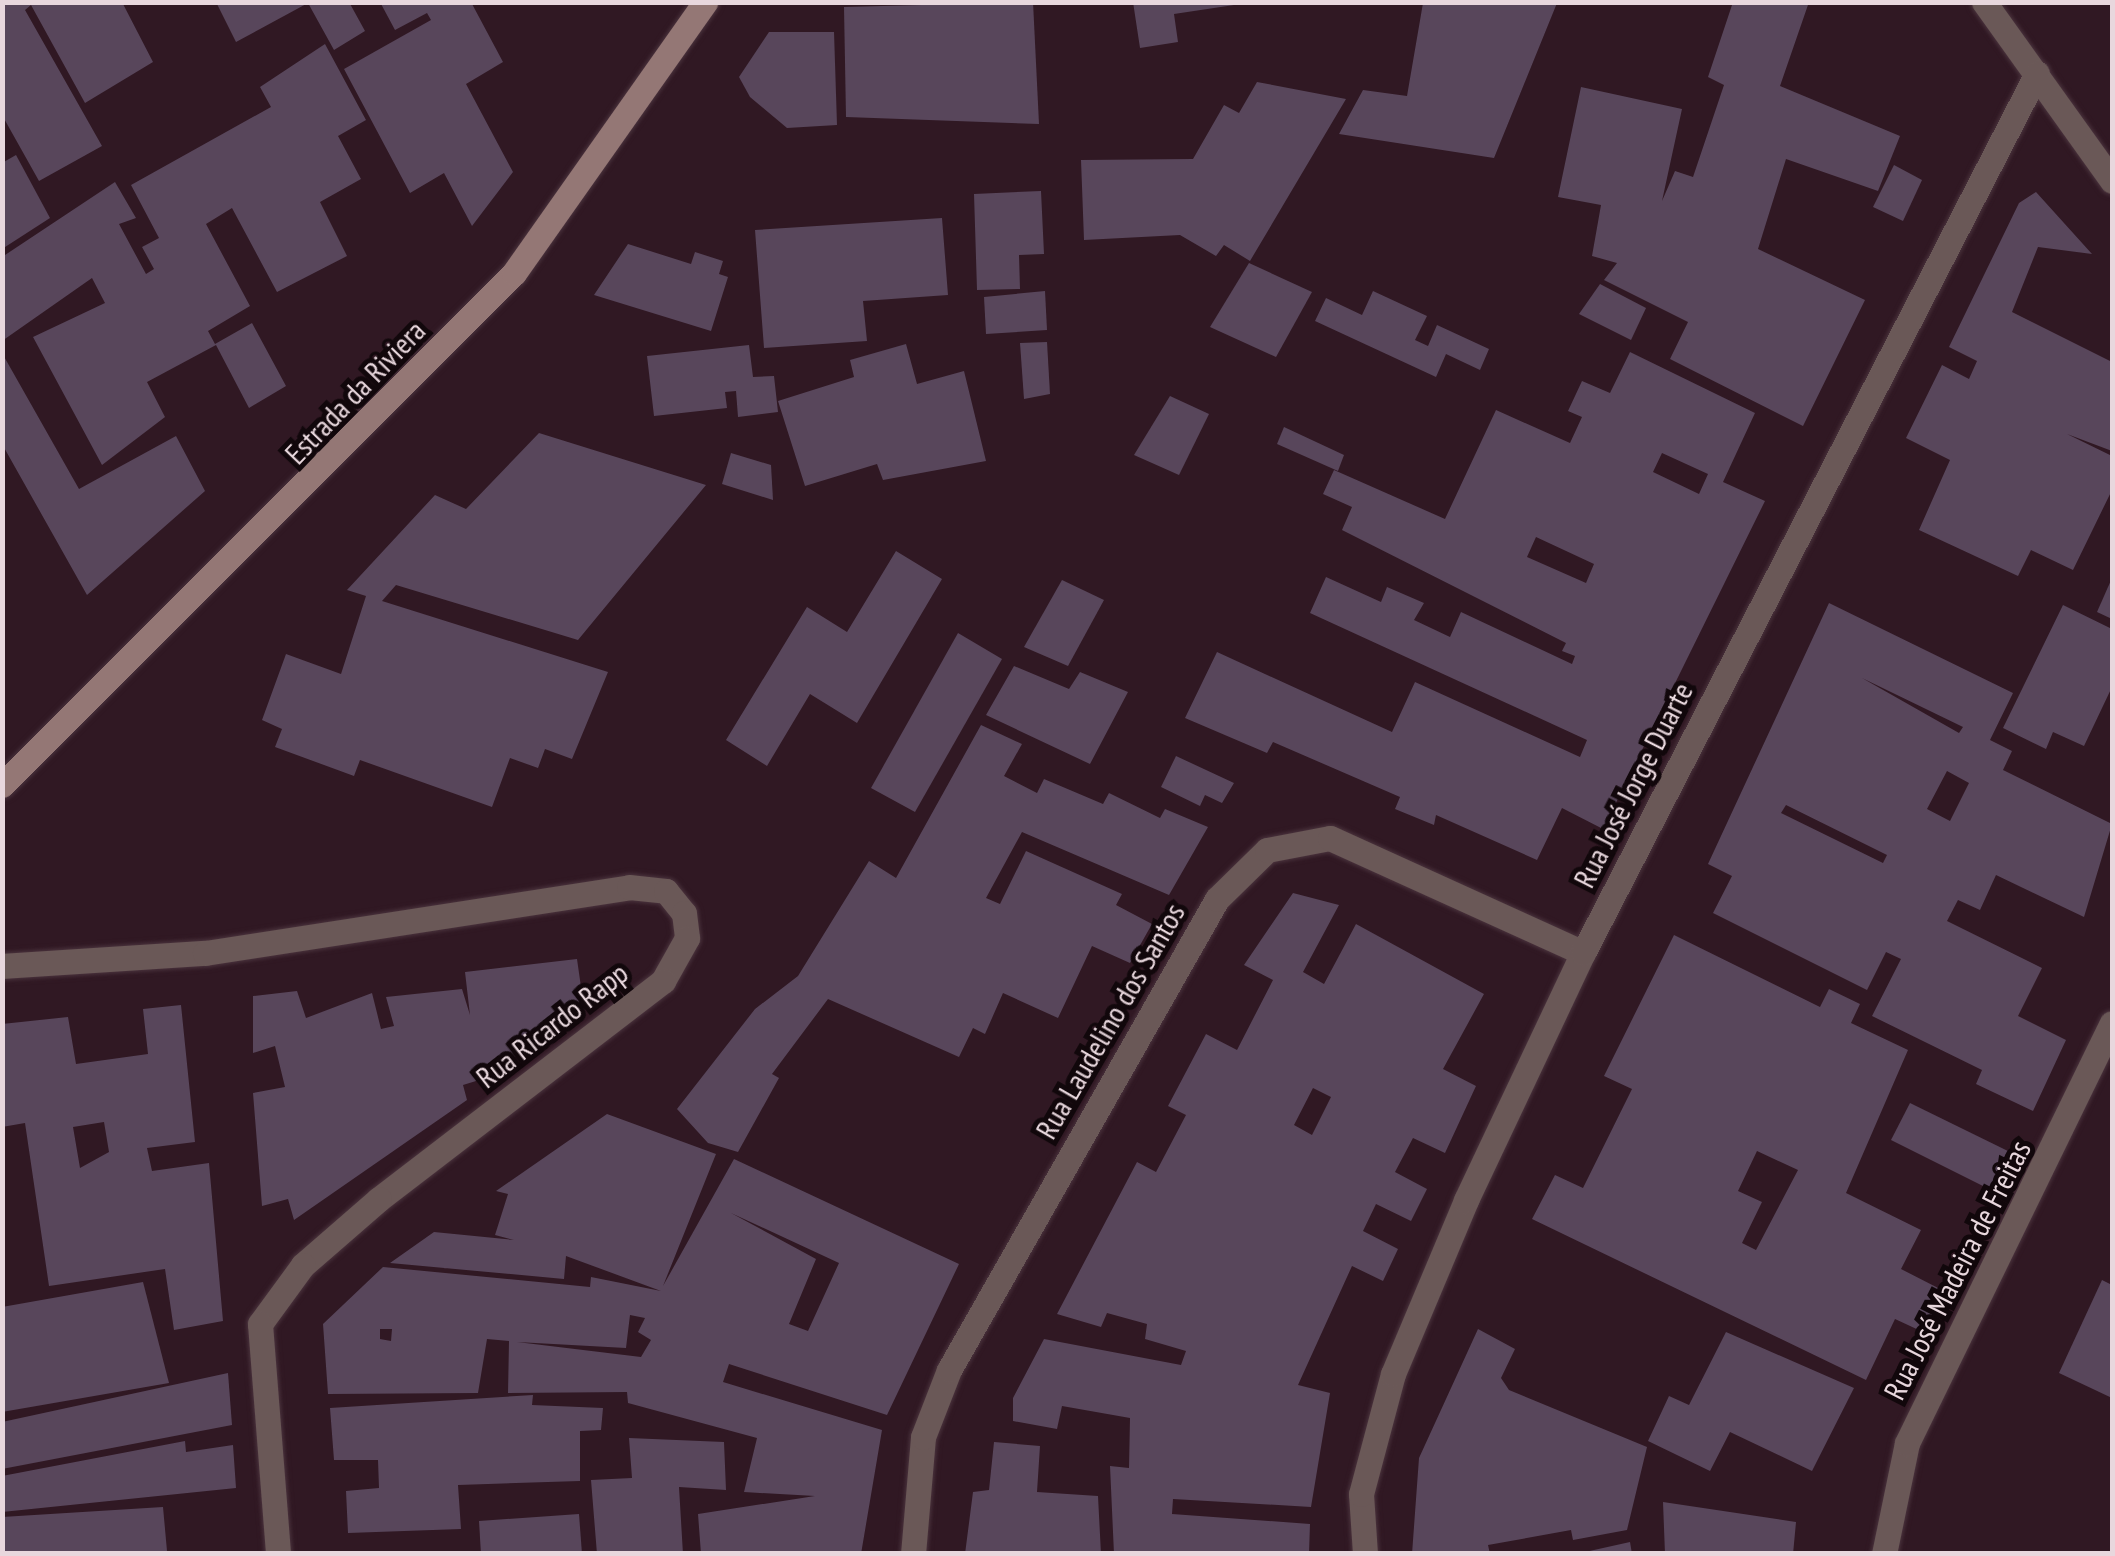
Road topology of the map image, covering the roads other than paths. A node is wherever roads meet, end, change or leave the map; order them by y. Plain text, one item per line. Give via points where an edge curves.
1 (705, 2) edge
2 (1984, 2) edge
3 (2037, 73) junction
4 (2112, 181) edge
5 (2, 785) edge
6 (1584, 953) junction
7 (2, 966) edge
8 (2112, 1023) edge
9 (278, 1554) edge
10 (913, 1554) edge
11 (1365, 1554) edge
12 (1884, 1554) edge

1 - 5 street, Estrada da Riviera via 514,274
2 - 3 street
3 - 4 street
3 - 6 street, Rua José Jorge Duarte
6 - 10 street, Rua Laudelino dos Santos via 1330,838 1266,850 1217,899 949,1370 922,1437
6 - 11 street, Rua José Jorge Duarte via 1393,1374 1361,1494
7 - 9 street, Rua Ricardo Rapp via 205,953 629,886 666,891 684,913 687,938 663,981 366,1210 303,1264 260,1324
8 - 12 street, Rua José Madeira de Freitas via 1907,1444

